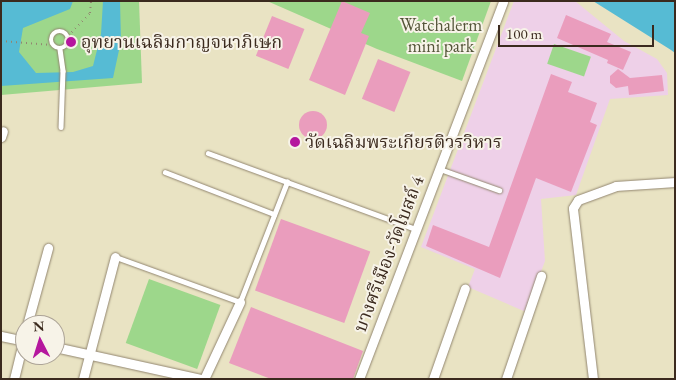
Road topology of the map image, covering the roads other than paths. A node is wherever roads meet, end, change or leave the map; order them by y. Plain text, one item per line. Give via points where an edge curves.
1 (502, 1) edge
2 (60, 50) junction
3 (61, 127) dead end
4 (208, 153) dead end
5 (440, 169) junction
6 (164, 172) dead end
7 (287, 182) junction
8 (675, 182) edge
9 (499, 190) dead end
10 (274, 214) junction
11 (416, 229) junction
12 (48, 248) dead end
13 (115, 257) joint
14 (541, 276) dead end
15 (465, 288) dead end
16 (240, 302) junction
17 (30, 315) edge
18 (1, 336) edge
19 (15, 338) edge
20 (65, 350) edge
21 (89, 355) junction
22 (18, 365) edge
23 (14, 379) edge
24 (83, 379) edge
25 (202, 379) edge
26 (359, 379) edge
27 (433, 379) edge
28 (506, 379) edge
29 (593, 379) edge

1 - 5 street, บางศรีเมือง-วัดโบสถ์ 4
2 - 2 lane via 52,45 54,33 63,32 68,36 68,45
2 - 3 lane via 64,71
4 - 7 lane
5 - 9 lane
5 - 11 street, บางศรีเมือง-วัดโบสถ์ 4
6 - 10 lane
7 - 10 lane
7 - 11 lane
8 - 29 street via 623,184 578,200 573,208
10 - 16 lane
11 - 26 street, บางศรีเมือง-วัดโบสถ์ 4
12 - 17 street
13 - 16 lane
13 - 21 street
14 - 28 street
15 - 27 street
16 - 25 street
18 - 19 street
20 - 21 street
21 - 24 street
21 - 25 street
22 - 23 street

